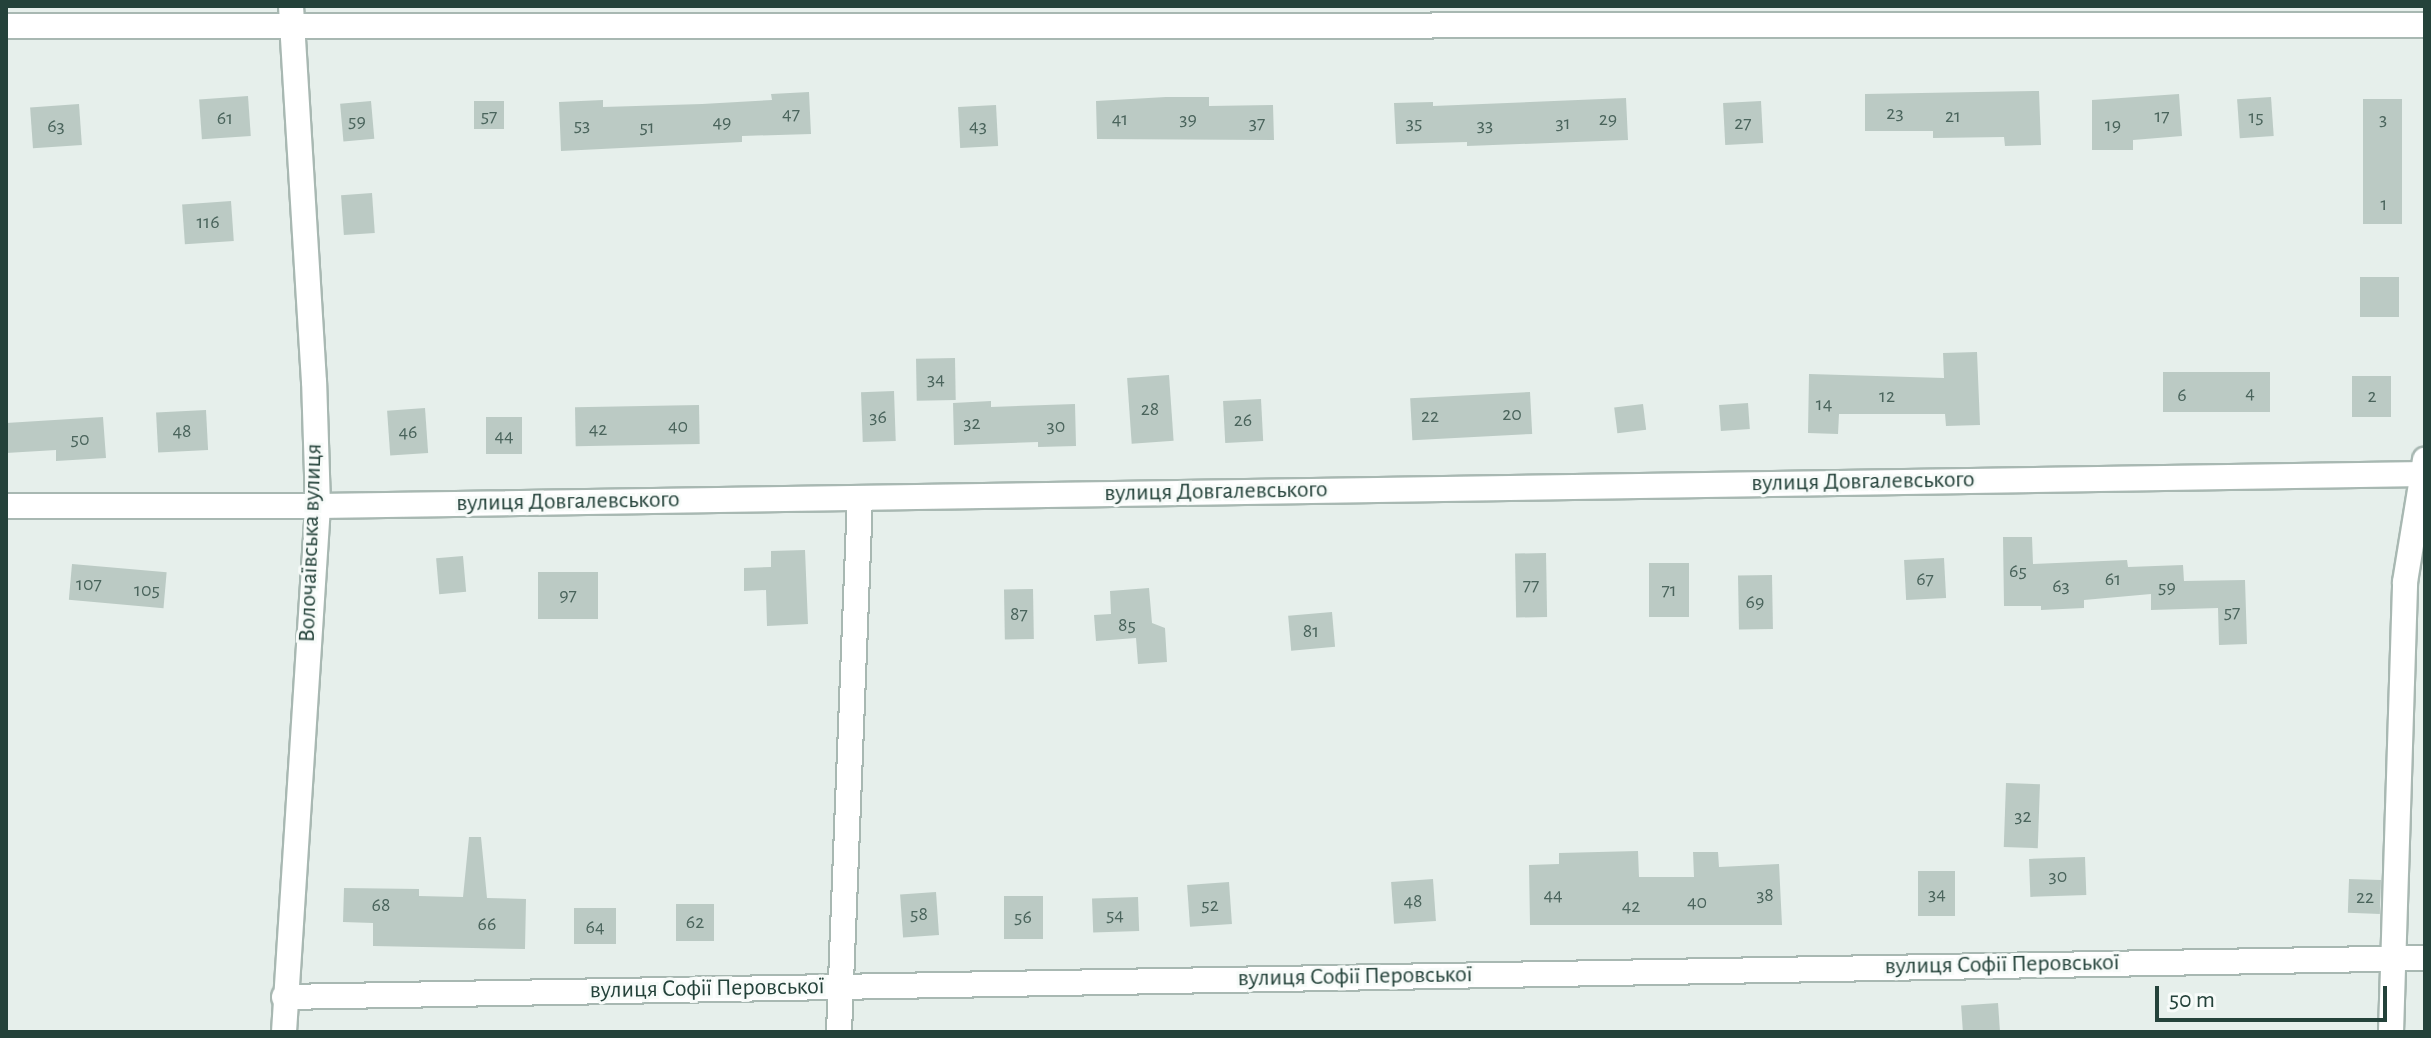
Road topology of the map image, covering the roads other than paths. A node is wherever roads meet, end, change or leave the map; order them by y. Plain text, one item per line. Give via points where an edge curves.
1 (291, 16) edge
2 (2425, 25) edge
3 (6, 26) edge
4 (2424, 470) edge
5 (860, 498) junction
6 (6, 506) edge
7 (318, 506) junction
8 (2393, 958) junction
9 (2425, 958) edge
10 (839, 987) junction
11 (284, 997) junction
12 (284, 1032) edge
13 (839, 1032) edge
14 (2391, 1032) edge

1 - 2 street
1 - 3 street
1 - 7 street, Волочаївська вулиця
4 - 5 street, вулиця Довгалевського
4 - 8 street via 2405,582
5 - 7 street, вулиця Довгалевського
5 - 10 street
6 - 7 street, вулиця Довгалевського
7 - 11 street, Волочаївська вулиця
8 - 9 street, вулиця Софії Перовської
8 - 10 street, вулиця Софії Перовської
8 - 14 street
10 - 11 street, вулиця Софії Перовської
10 - 13 street
11 - 12 street, Волочаївська вулиця

